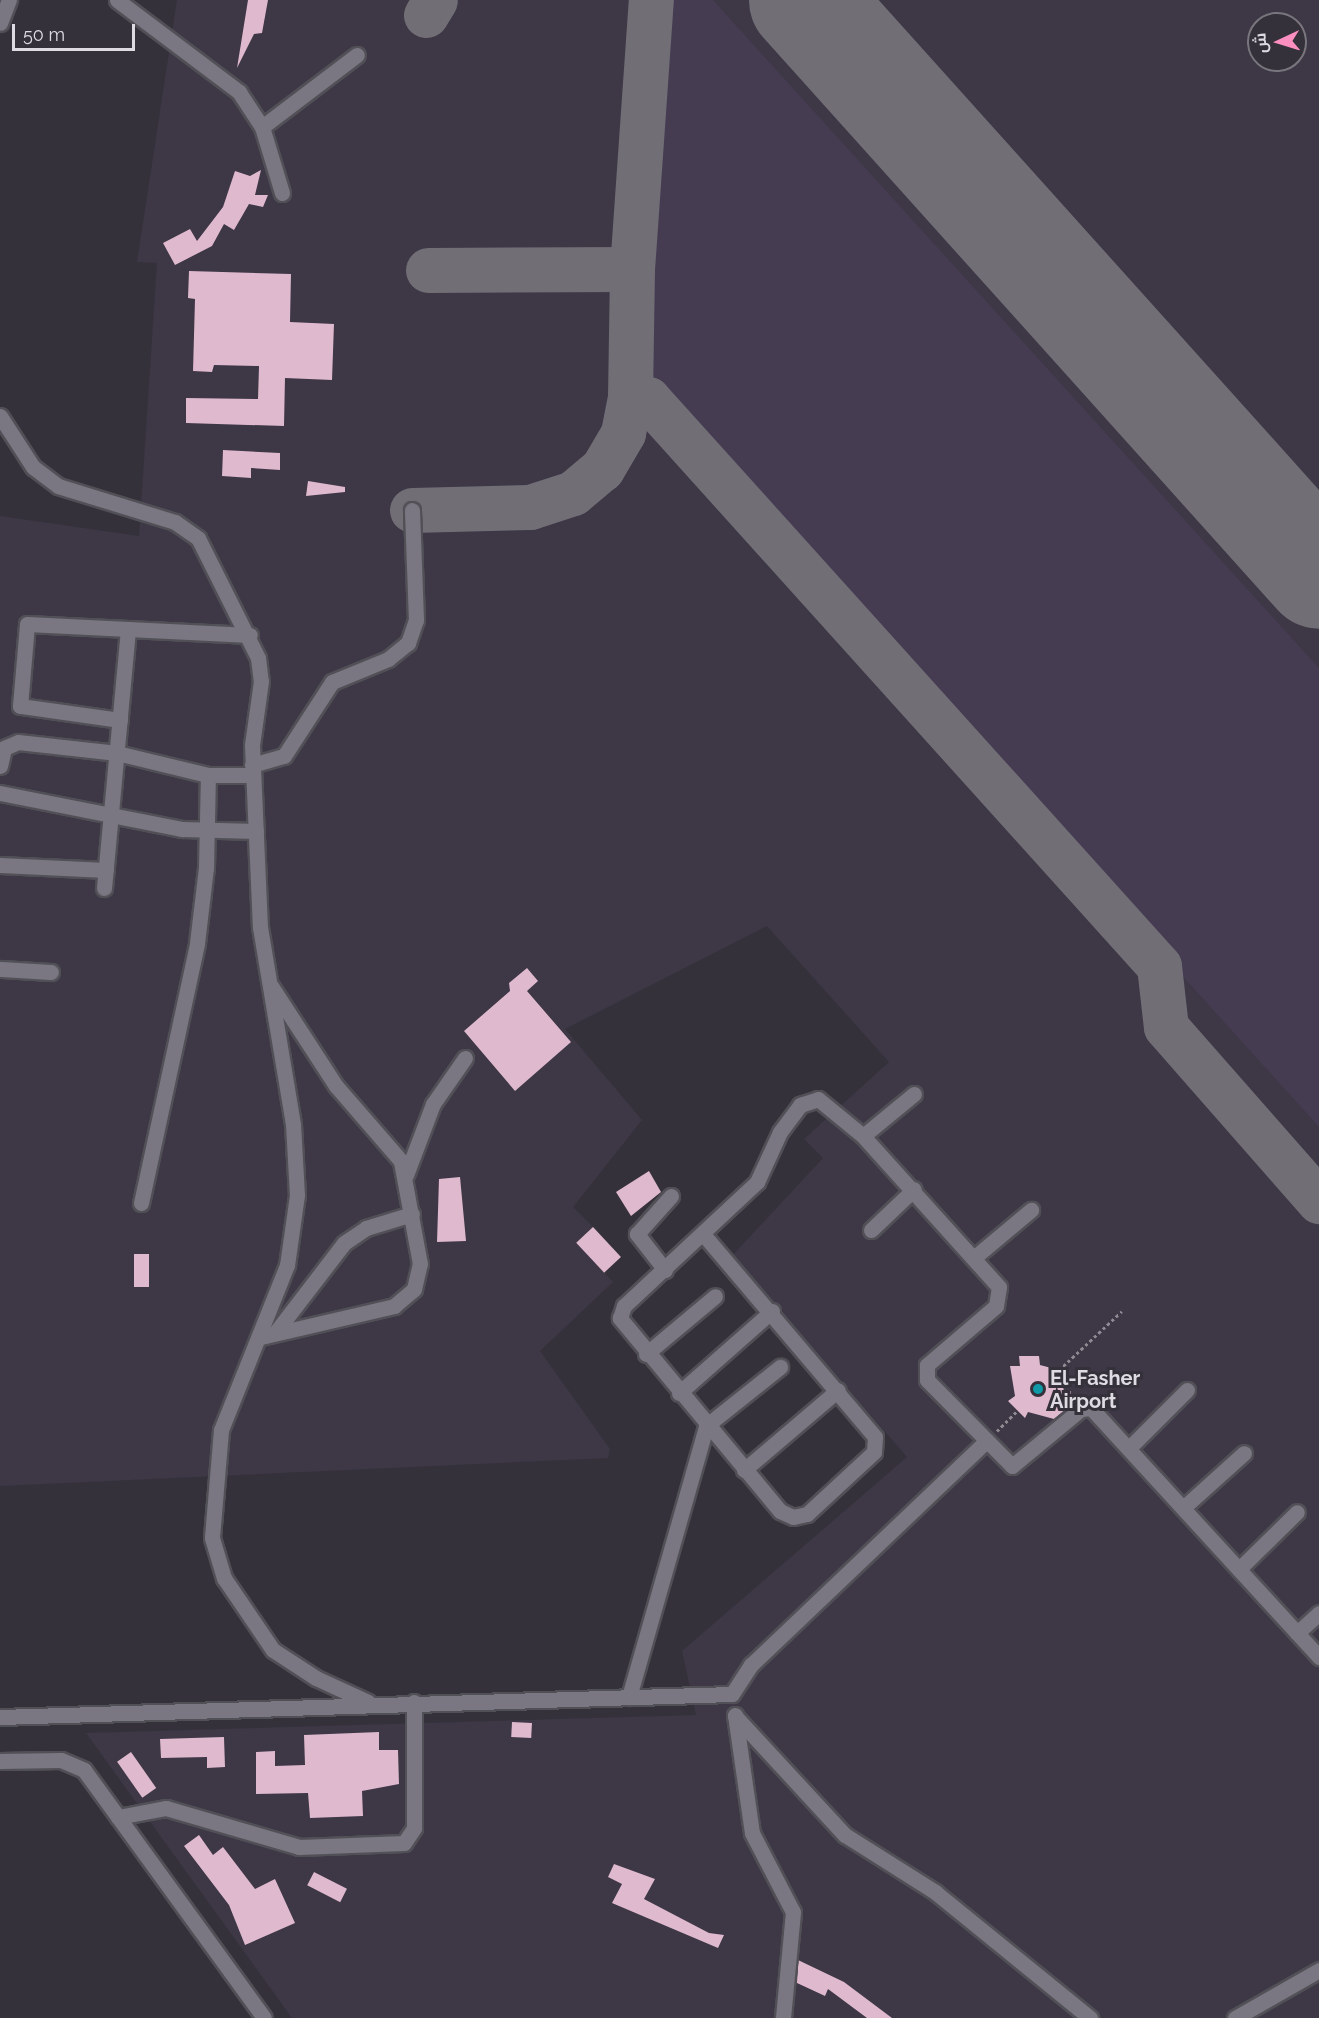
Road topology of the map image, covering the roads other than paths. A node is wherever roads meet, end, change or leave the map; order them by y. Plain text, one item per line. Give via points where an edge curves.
1 (9, 0) edge
2 (117, 0) edge
3 (0, 23) edge
4 (357, 55) dead end
5 (262, 127) junction
6 (282, 193) dead end
7 (0, 416) edge
8 (412, 510) dead end
9 (128, 629) junction
10 (250, 635) junction
11 (120, 720) junction
12 (117, 753) junction
13 (0, 766) edge
14 (253, 770) junction
15 (208, 775) junction
16 (0, 792) edge
17 (111, 813) junction
18 (207, 830) junction
19 (255, 831) junction
20 (0, 866) edge
21 (106, 870) junction
22 (104, 888) dead end
23 (0, 969) edge
24 (51, 972) dead end
25 (268, 980) junction
26 (465, 1058) dead end
27 (914, 1094) dead end
28 (863, 1136) junction
29 (406, 1175) junction
30 (914, 1189) junction
31 (671, 1196) dead end
32 (141, 1203) dead end
33 (1031, 1210) dead end
34 (412, 1214) junction
35 (871, 1230) dead end
36 (703, 1234) junction
37 (976, 1256) junction
38 (665, 1270) junction
39 (715, 1296) dead end
40 (772, 1311) junction
41 (268, 1335) junction
42 (646, 1354) junction
43 (780, 1367) dead end
44 (838, 1390) junction
45 (1187, 1390) dead end
46 (679, 1393) junction
47 (706, 1426) junction
48 (985, 1442) junction
49 (1129, 1448) junction
50 (1244, 1454) dead end
51 (744, 1470) junction
52 (1183, 1508) junction
53 (1297, 1512) dead end
54 (1239, 1569) junction
55 (1319, 1613) edge
56 (1297, 1633) junction
57 (1319, 1657) edge
58 (732, 1694) junction
59 (629, 1697) junction
60 (368, 1702) junction
61 (414, 1702) junction
62 (735, 1716) junction
63 (0, 1717) edge
64 (0, 1761) edge
65 (118, 1817) junction
66 (1319, 1970) edge
67 (264, 2018) edge
68 (783, 2018) edge
69 (1090, 2018) edge
70 (1235, 2018) edge

1 - 3 street
2 - 5 street via 224,77
4 - 5 street
5 - 6 street
7 - 10 street via 33,467 58,486 175,522 198,538
8 - 14 street via 416,620 408,643 388,659 332,682 284,756
9 - 10 street
9 - 11 street
9 - 11 street via 31,622 23,631 17,698 23,709
10 - 14 street via 261,681
11 - 12 street
12 - 13 street via 13,742 4,748
12 - 15 street
12 - 17 street
14 - 15 street
14 - 19 street
15 - 18 street
16 - 17 street
17 - 18 street
17 - 21 street
18 - 19 street
18 - 32 street via 196,943
19 - 25 street
20 - 21 street
21 - 22 street
23 - 24 street
25 - 29 street via 336,1086 394,1148
25 - 41 street via 293,1124 297,1195 287,1265
26 - 29 street via 433,1104
27 - 28 street
28 - 30 street
28 - 36 street via 824,1101 806,1101 780,1132 757,1182
29 - 34 street
30 - 35 street
30 - 37 street
31 - 38 street via 636,1234
33 - 37 street
34 - 41 street via 366,1228 344,1243
34 - 41 street via 419,1277 406,1299
36 - 38 street
36 - 40 street
37 - 48 street via 999,1287 999,1300 924,1373
38 - 42 street via 621,1312 624,1329
39 - 42 street
40 - 44 street
40 - 46 street
41 - 60 street via 221,1430 212,1518 216,1559 273,1650 316,1678
42 - 46 street
43 - 47 street
44 - 51 street
44 - 51 street via 873,1432 876,1448 807,1514 793,1517 780,1511
45 - 49 street
46 - 47 street
47 - 51 street
47 - 59 street
48 - 49 street via 1007,1465 1018,1466 1084,1407
48 - 58 street via 751,1665
49 - 52 street
50 - 52 street
52 - 54 street
53 - 54 street
54 - 56 street
55 - 56 street
56 - 57 street
58 - 59 street
58 - 62 street
59 - 61 street
60 - 61 street
60 - 63 street
61 - 65 street via 414,1828 404,1843 299,1847 166,1808
62 - 68 street via 752,1833 793,1912
62 - 69 street via 845,1835 935,1892
64 - 65 street via 74,1763
65 - 67 street
66 - 70 street

